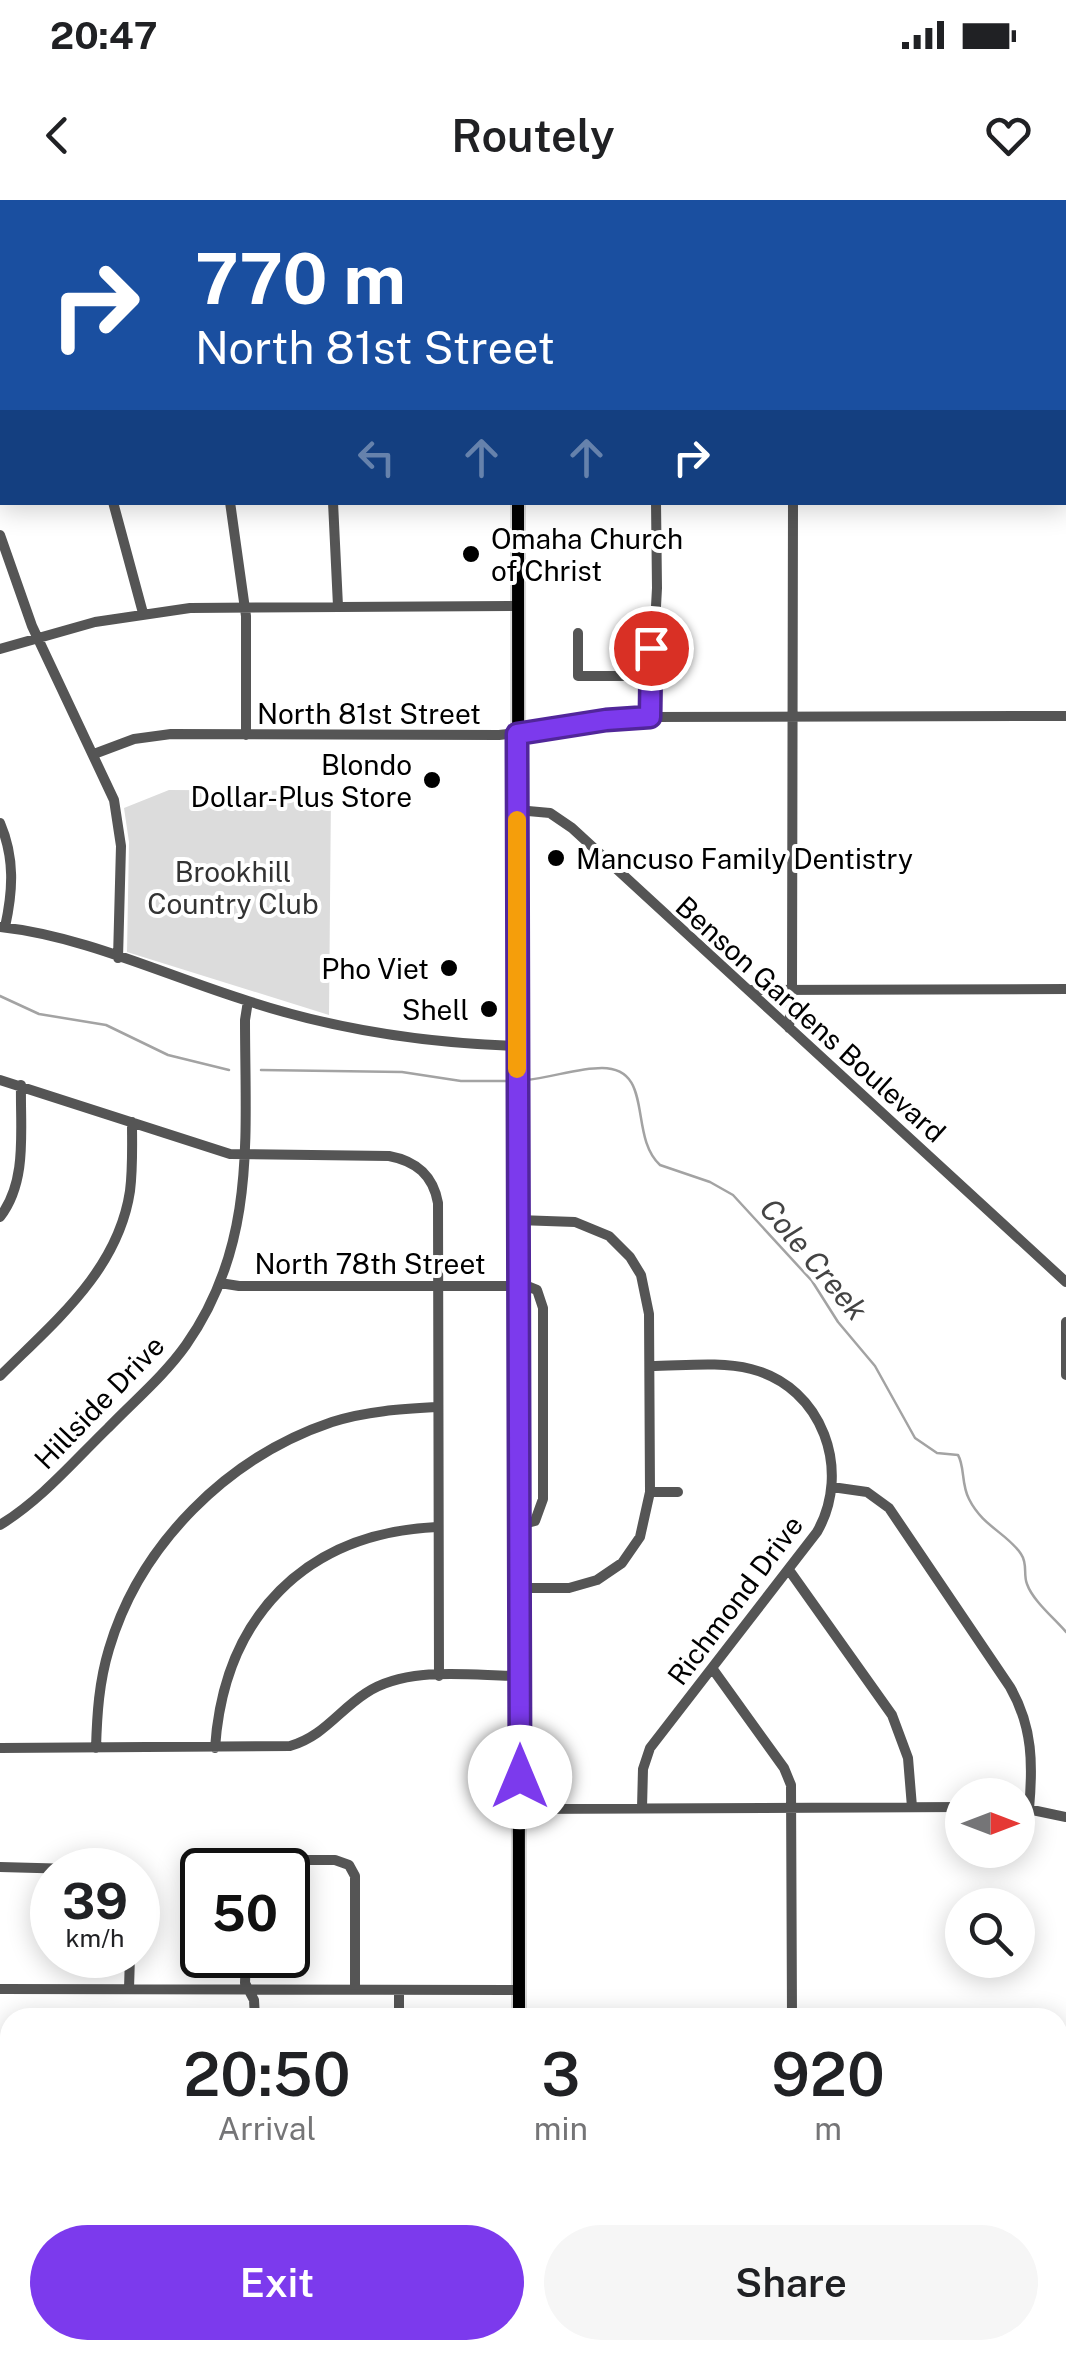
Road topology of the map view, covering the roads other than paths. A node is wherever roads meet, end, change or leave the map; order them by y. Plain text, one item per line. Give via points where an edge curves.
1 (114, 505) edge
2 (230, 505) edge
3 (333, 505) edge
4 (518, 505) edge
5 (656, 505) edge
6 (793, 505) edge
7 (0, 534) edge
8 (245, 606) junction
9 (338, 606) junction
10 (518, 606) junction
11 (143, 613) junction
12 (578, 633) dead end
13 (38, 637) junction
14 (0, 650) edge
15 (651, 676) junction
16 (1066, 716) edge
17 (650, 717) junction
18 (793, 717) junction
19 (517, 734) junction
20 (246, 735) junction
21 (94, 754) junction
22 (517, 810) junction
23 (0, 823) edge
24 (3, 927) edge
25 (118, 958) junction
26 (1066, 989) edge
27 (749, 990) junction
28 (792, 990) junction
29 (248, 1002) junction
30 (789, 1028) junction
31 (517, 1054) junction
32 (0, 1080) edge
33 (21, 1086) junction
34 (132, 1122) junction
35 (246, 1156) junction
36 (0, 1216) edge
37 (518, 1220) junction
38 (1066, 1282) edge
39 (220, 1283) junction
40 (438, 1286) junction
41 (520, 1286) junction
42 (1066, 1322) edge
43 (650, 1366) junction
44 (1066, 1375) edge
45 (0, 1376) edge
46 (438, 1406) junction
47 (832, 1487) junction
48 (650, 1492) junction
49 (678, 1492) dead end
50 (0, 1525) edge
51 (520, 1525) junction
52 (438, 1527) junction
53 (788, 1570) junction
54 (520, 1588) junction
55 (712, 1668) junction
56 (439, 1676) junction
57 (520, 1676) junction
58 (0, 1748) edge
59 (96, 1748) junction
60 (216, 1748) junction
61 (1031, 1778) edge
62 (945, 1806) edge
63 (912, 1807) junction
64 (642, 1808) junction
65 (792, 1808) junction
66 (520, 1809) junction
67 (1035, 1811) edge
68 (1066, 1817) edge
69 (310, 1860) edge
70 (0, 1868) edge
71 (30, 1869) edge
72 (129, 1978) edge
73 (246, 1978) edge
74 (0, 1989) edge
75 (129, 1989) junction
76 (355, 1989) junction
77 (249, 1990) junction
78 (398, 1990) junction
79 (519, 1990) junction
80 (253, 2008) edge
81 (398, 2008) edge
82 (519, 2008) edge
83 (792, 2008) edge

1 - 11 street
2 - 8 street
3 - 9 street
4 - 10 main road
5 - 15 street
6 - 18 street
7 - 13 street
8 - 9 street
8 - 11 street
8 - 20 street
9 - 10 street
10 - 19 main road
11 - 13 street
12 - 15 street via 578,676
13 - 14 street
13 - 21 street
15 - 17 street
16 - 18 street, North 81st Street
17 - 18 street, North 81st Street
17 - 19 street, North 81st Street
18 - 28 street
19 - 20 street, North 81st Street
19 - 22 main road
20 - 21 street, North 81st Street via 154,736
21 - 25 street via 120,831
22 - 27 street, Benson Gardens Boulevard via 562,820
22 - 31 main road
23 - 24 street via 12,880
24 - 25 street
25 - 29 street
26 - 28 street
27 - 28 street
27 - 30 street, Benson Gardens Boulevard
28 - 30 street
29 - 31 street via 383,1036
29 - 35 street, Hillside Drive
30 - 38 street, Benson Gardens Boulevard
31 - 37 main road
32 - 33 street
33 - 34 street
33 - 36 street via 18,1180
34 - 35 street
34 - 45 street via 130,1192 111,1250 92,1281
35 - 39 street, Hillside Drive via 240,1222
35 - 40 street via 385,1156 416,1165 434,1186 438,1203
37 - 41 main road
37 - 43 street via 584,1224 630,1257 648,1295
39 - 40 street, North 78th Street
39 - 50 street, Hillside Drive via 163,1373
40 - 41 street, North 78th Street
40 - 46 street
41 - 51 main road
41 - 51 street via 536,1290 543,1308 542,1506 535,1520
42 - 44 street
43 - 47 street, Richmond Drive via 741,1367 784,1383 823,1428
43 - 48 street
46 - 52 street
46 - 59 street via 365,1414 302,1434 245,1465 191,1512 149,1562 119,1619 101,1681
47 - 53 street, Richmond Drive via 822,1523
47 - 61 street via 867,1492 890,1508 1010,1687 1031,1742
48 - 49 street
48 - 54 street via 640,1536 613,1570 578,1586
51 - 54 main road
52 - 56 street
52 - 60 street via 350,1542 281,1592 231,1664
53 - 55 street, Richmond Drive
53 - 63 street via 892,1714 908,1758
54 - 57 main road
55 - 64 street, Richmond Drive via 650,1748
55 - 65 street via 784,1768
56 - 57 street
56 - 60 street via 378,1686 300,1743
57 - 66 main road
58 - 59 street
59 - 60 street
62 - 63 street
63 - 65 street
64 - 65 street
64 - 66 street
65 - 83 street
66 - 79 main road
67 - 68 street
69 - 76 street via 335,1860 355,1876
70 - 71 street
72 - 75 street
73 - 77 street
74 - 75 street
75 - 77 street
76 - 77 street
76 - 78 street
77 - 80 street
78 - 79 street
78 - 81 street
79 - 82 main road

